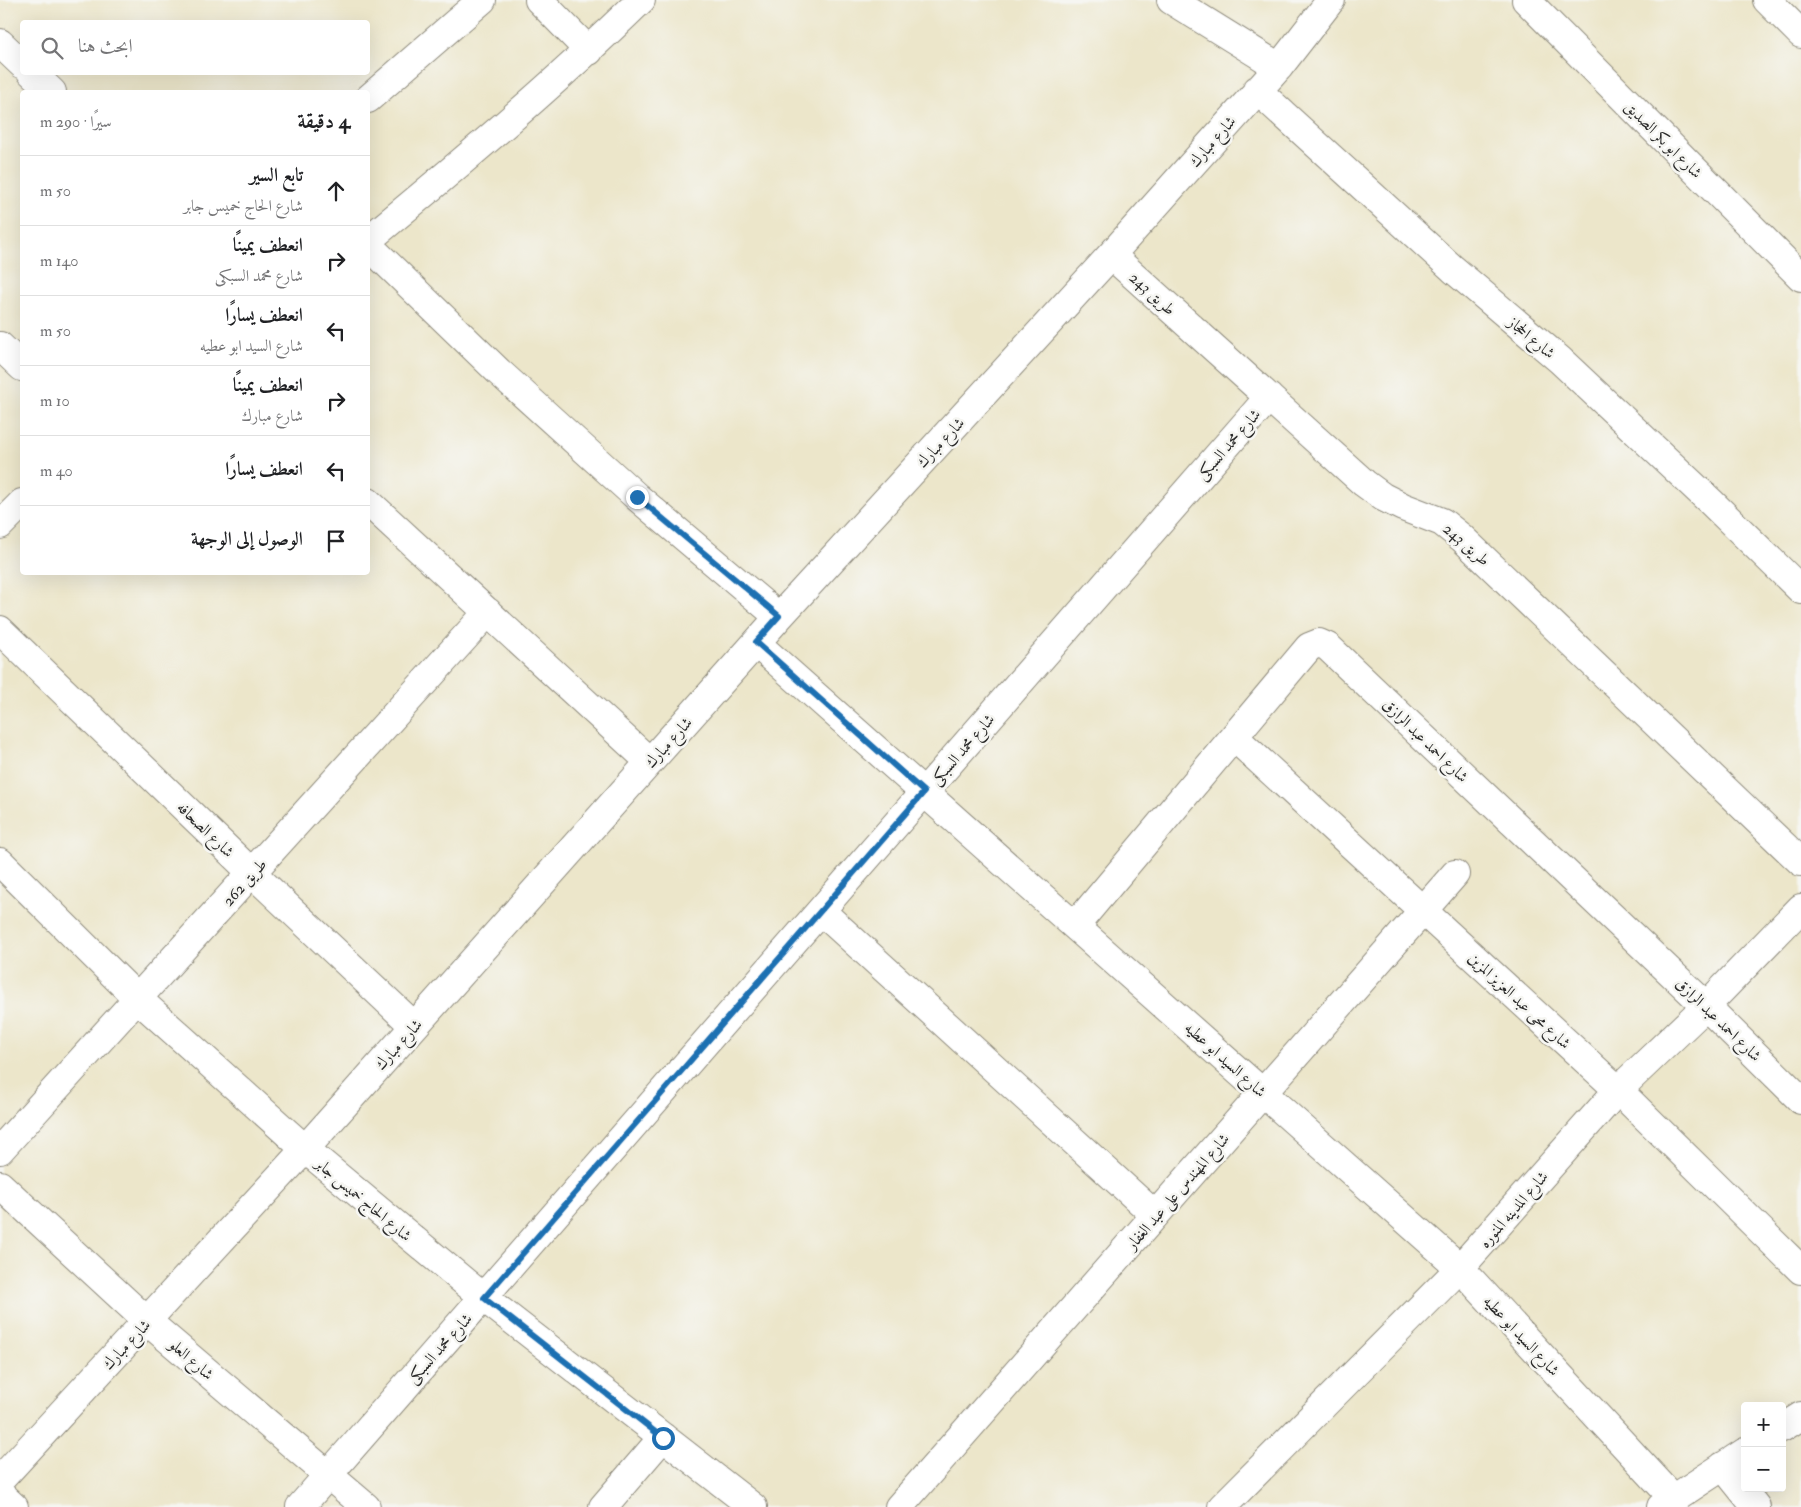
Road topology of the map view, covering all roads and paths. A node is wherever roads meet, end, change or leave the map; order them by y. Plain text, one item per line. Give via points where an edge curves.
1 (482, 0) edge
2 (539, 0) edge
3 (641, 0) edge
4 (1171, 0) edge
5 (1332, 0) edge
6 (1526, 0) edge
7 (1767, 0) edge
8 (1801, 34) edge
9 (0, 43) edge
10 (589, 51) junction
11 (20, 62) edge
12 (1279, 67) junction
13 (34, 75) edge
14 (50, 90) edge
15 (1257, 90) junction
16 (370, 97) edge
17 (370, 238) edge
18 (370, 247) edge
19 (1111, 255) junction
20 (1801, 277) edge
21 (0, 346) edge
22 (20, 365) edge
23 (1269, 397) junction
24 (370, 504) edge
25 (20, 505) edge
26 (0, 525) edge
27 (1801, 590) edge
28 (488, 612) junction
29 (779, 616) junction
30 (0, 630) edge
31 (756, 642) junction
32 (1234, 737) junction
33 (650, 762) junction
34 (924, 792) junction
35 (0, 862) edge
36 (1801, 862) edge
37 (252, 873) junction
38 (1455, 874) dead end
39 (1801, 908) edge
40 (821, 911) junction
41 (1423, 911) junction
42 (1075, 926) junction
43 (138, 999) junction
44 (1706, 1006) junction
45 (414, 1026) junction
46 (1618, 1090) junction
47 (1263, 1093) junction
48 (1801, 1100) edge
49 (0, 1150) edge
50 (305, 1150) junction
51 (0, 1185) edge
52 (1155, 1215) junction
53 (1460, 1268) junction
54 (1801, 1270) edge
55 (484, 1298) junction
56 (147, 1320) junction
57 (1801, 1416) edge
58 (1786, 1425) edge
59 (663, 1438) junction
60 (1734, 1459) edge
61 (327, 1475) junction
62 (0, 1480) edge
63 (0, 1494) edge
64 (1667, 1503) edge
65 (1231, 1504) edge
66 (14, 1507) edge
67 (300, 1507) edge
68 (366, 1507) edge
69 (603, 1507) edge
70 (753, 1507) edge
71 (899, 1507) edge
72 (1756, 1507) edge

1 - 16 street
2 - 10 street
3 - 10 street
4 - 12 street
5 - 12 street, شارع مبارك
6 - 20 street, شارع ابو بكر الصديق
7 - 8 street
9 - 11 street
10 - 17 street
12 - 15 street, شارع مبارك
13 - 14 street
15 - 19 street, شارع مبارك
15 - 27 street, شارع الحجاز via 1453,269 1560,360
18 - 29 street via 498,372 637,497
19 - 23 street, طريق 243
19 - 29 street, شارع مبارك
21 - 22 street
23 - 34 street, شارع محمد السبكى
23 - 36 street, طريق 243 via 1383,497 1442,522 1462,538
24 - 28 street
25 - 26 street
28 - 33 street
28 - 37 street, طريق 262
29 - 31 street, شارع مبارك
30 - 37 street, شارع الصحافه
31 - 33 street, شارع مبارك
31 - 34 street, شارع السيد ابو عطيه
32 - 41 street, شارع محى عبد العزيز المزين
32 - 42 street, شارع احمد عبد الرازق
32 - 44 street, شارع احمد عبد الرازق via 1308,647 1319,643 1328,647
33 - 45 street, شارع مبارك
34 - 40 street, شارع محمد السبكى
34 - 42 street, شارع السيد ابو عطيه
35 - 43 street, شارع الحاج خميس جابر
37 - 43 street, طريق 262
37 - 45 street, شارع الصحافه
38 - 41 street, شارع المهندس على عبد الغفار
39 - 44 street, شارع المدينه المنوره
40 - 52 street
40 - 55 street, شارع محمد السبكى
41 - 46 street, شارع محى عبد العزيز المزين
41 - 47 street, شارع المهندس على عبد الغفار
42 - 47 street, شارع السيد ابو عطيه
43 - 49 street, طريق 262
43 - 50 street, شارع الحاج خميس جابر
44 - 46 street, شارع المدينه المنوره
44 - 48 street, شارع احمد عبد الرازق
45 - 50 street, شارع مبارك
46 - 53 street, شارع المدينه المنوره
46 - 54 street, شارع محى عبد العزيز المزين
47 - 52 street, شارع المهندس على عبد الغفار
47 - 53 street, شارع السيد ابو عطيه
50 - 55 street, شارع الحاج خميس جابر
50 - 56 street, شارع مبارك
51 - 56 street, شارع العلو
52 - 71 street, شارع المهندس على عبد الغفار
53 - 64 street, شارع السيد ابو عطيه
53 - 65 street, شارع المدينه المنوره
55 - 59 street, شارع الحاج خميس جابر
55 - 61 street, شارع محمد السبكى
56 - 61 street, شارع العلو
56 - 62 street, شارع مبارك
57 - 58 street
59 - 69 street
59 - 70 street, شارع الحاج خميس جابر
60 - 64 street
60 - 72 street
61 - 67 street, شارع محمد السبكى
61 - 68 street, شارع العلو
63 - 66 street

